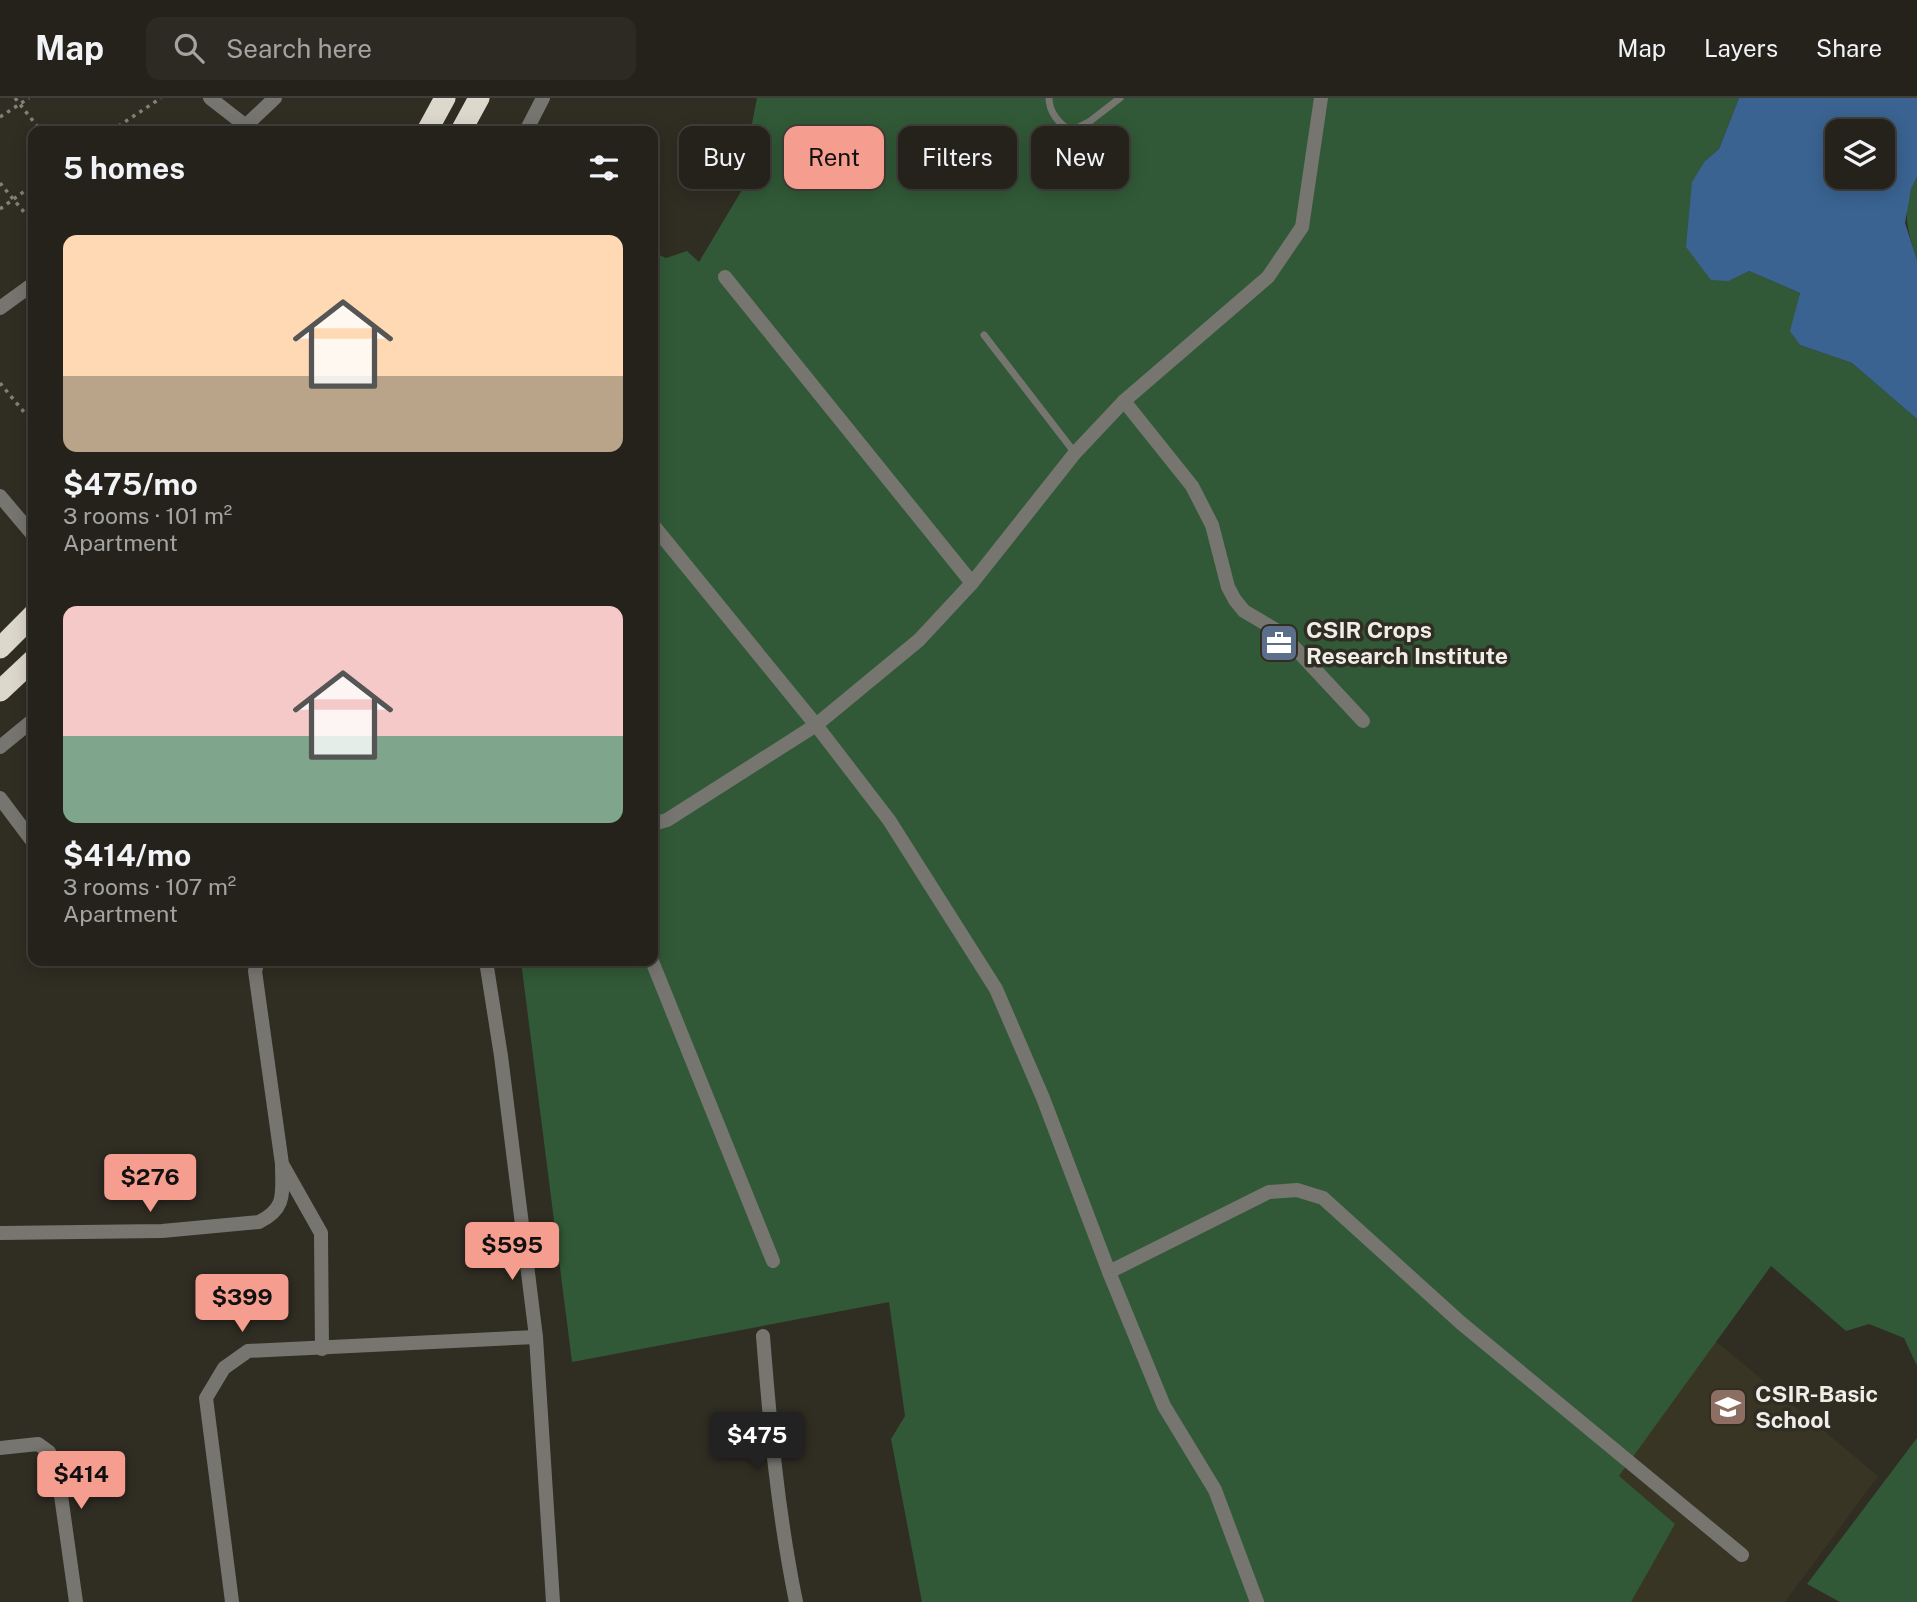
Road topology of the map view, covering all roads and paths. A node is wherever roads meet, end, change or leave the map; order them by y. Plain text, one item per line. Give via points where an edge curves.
1 (15, 98) edge
2 (29, 98) edge
3 (161, 98) edge
4 (210, 98) edge
5 (275, 98) edge
6 (445, 98) edge
7 (479, 98) edge
8 (543, 98) edge
9 (1049, 98) edge
10 (1120, 98) edge
11 (1321, 98) edge
12 (19, 104) junction
13 (0, 117) edge
14 (37, 126) edge
15 (119, 126) edge
16 (240, 126) edge
17 (246, 126) edge
18 (430, 126) edge
19 (464, 126) edge
20 (529, 126) edge
21 (0, 183) edge
22 (28, 188) edge
23 (13, 199) junction
24 (0, 209) edge
25 (28, 217) edge
26 (725, 276) dead end
27 (28, 288) edge
28 (0, 308) edge
29 (985, 335) dead end
30 (0, 383) edge
31 (1124, 401) junction
32 (28, 416) edge
33 (1075, 453) junction
34 (0, 496) edge
35 (28, 529) edge
36 (658, 531) edge
37 (972, 583) junction
38 (28, 620) edge
39 (0, 648) edge
40 (28, 665) edge
41 (0, 691) edge
42 (1363, 721) dead end
43 (28, 724) edge
44 (816, 724) junction
45 (0, 747) edge
46 (0, 798) edge
47 (658, 823) edge
48 (28, 835) edge
49 (256, 966) edge
50 (487, 966) edge
51 (654, 966) edge
52 (282, 1164) junction
53 (0, 1233) edge
54 (774, 1261) dead end
55 (1109, 1272) junction
56 (763, 1336) dead end
57 (536, 1337) junction
58 (322, 1349) junction
59 (0, 1448) edge
60 (1742, 1555) dead end
61 (1255, 1601) edge
62 (76, 1602) edge
63 (232, 1602) edge
64 (554, 1602) edge
65 (796, 1602) edge

1 - 12 path
2 - 12 path
3 - 15 path
4 - 16 street
5 - 17 street
6 - 18 highway
7 - 19 highway
8 - 20 street
9 - 10 lane via 1061,125 1071,131
11 - 31 street via 1303,227 1268,277
12 - 13 path
12 - 14 path
21 - 23 path
22 - 23 path
23 - 24 path
23 - 25 path
26 - 37 street
27 - 28 street
29 - 33 lane
30 - 32 path
31 - 33 street
31 - 42 street via 1192,486 1212,525 1235,600 1244,611 1281,633
33 - 37 street
34 - 35 street
36 - 44 street
37 - 44 street via 919,640
38 - 39 highway
40 - 41 highway
43 - 45 street
44 - 47 street
44 - 55 street via 889,820 996,989
46 - 48 street
49 - 52 street
50 - 57 street
51 - 54 street
52 - 53 street via 282,1199 273,1215 259,1222 162,1231
52 - 58 street via 321,1233
55 - 60 street via 1269,1192 1297,1190 1322,1198 1461,1323
55 - 61 street via 1164,1406 1214,1490
56 - 65 street via 774,1468
57 - 58 street
57 - 64 street
58 - 63 street via 248,1351 224,1368 206,1398
59 - 62 street via 38,1444 57,1467

